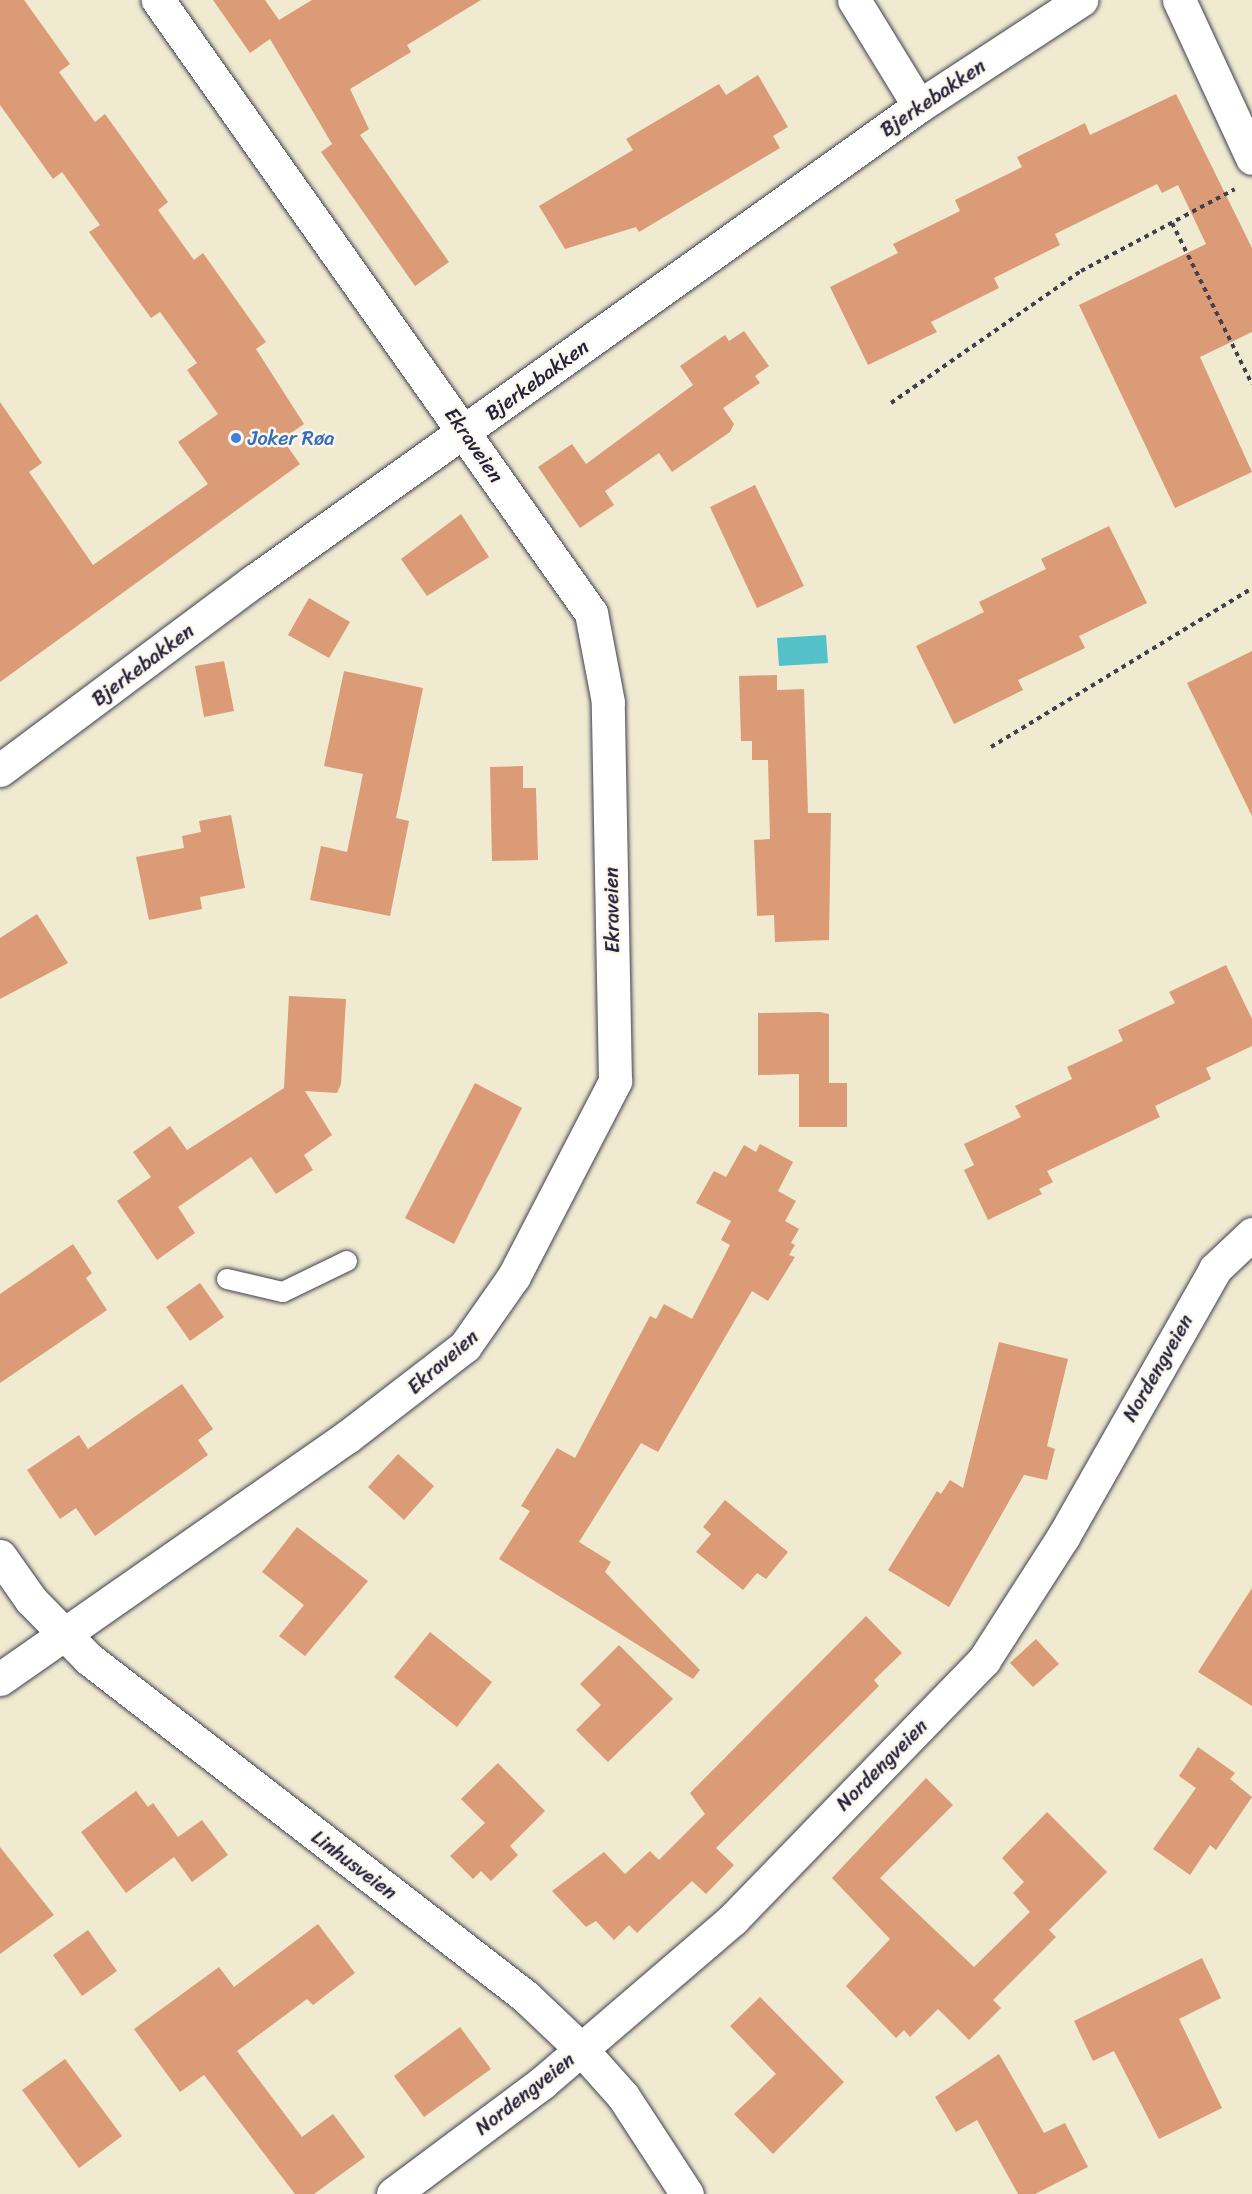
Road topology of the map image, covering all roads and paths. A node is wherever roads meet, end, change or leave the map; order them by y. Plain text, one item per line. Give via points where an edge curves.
1 (158, 0) edge
2 (854, 0) edge
3 (1081, 0) edge
4 (1179, 0) edge
5 (920, 106) junction
6 (1247, 172) edge
7 (1172, 223) junction
8 (1252, 384) edge
9 (891, 403) dead end
10 (465, 432) junction
11 (1252, 588) edge
12 (991, 747) dead end
13 (0, 770) edge
14 (1252, 1234) edge
15 (347, 1261) dead end
16 (227, 1279) dead end
17 (0, 1556) edge
18 (62, 1633) junction
19 (0, 1678) edge
20 (581, 2049) junction
21 (393, 2194) edge
22 (687, 2194) edge

1 - 10 street, Ekraveien
2 - 5 street
3 - 5 street, Bjerkebakken
4 - 6 street
5 - 10 street, Bjerkebakken
6 - 7 path
7 - 8 path
7 - 9 path via 1081,271
10 - 13 street, Bjerkebakken
10 - 18 street, Ekraveien via 581,597 601,645 608,702 613,1092 514,1276 465,1346 347,1437
11 - 12 path
14 - 20 street, Nordengveien via 1215,1269 1063,1536 984,1660 733,1919
15 - 16 lane via 283,1292
17 - 18 street, Linhusveien
18 - 19 street, Ekraveien
18 - 20 street, Linhusveien via 177,1731 525,1996
20 - 21 street, Nordengveien
20 - 22 street, Linhusveien via 623,2096

